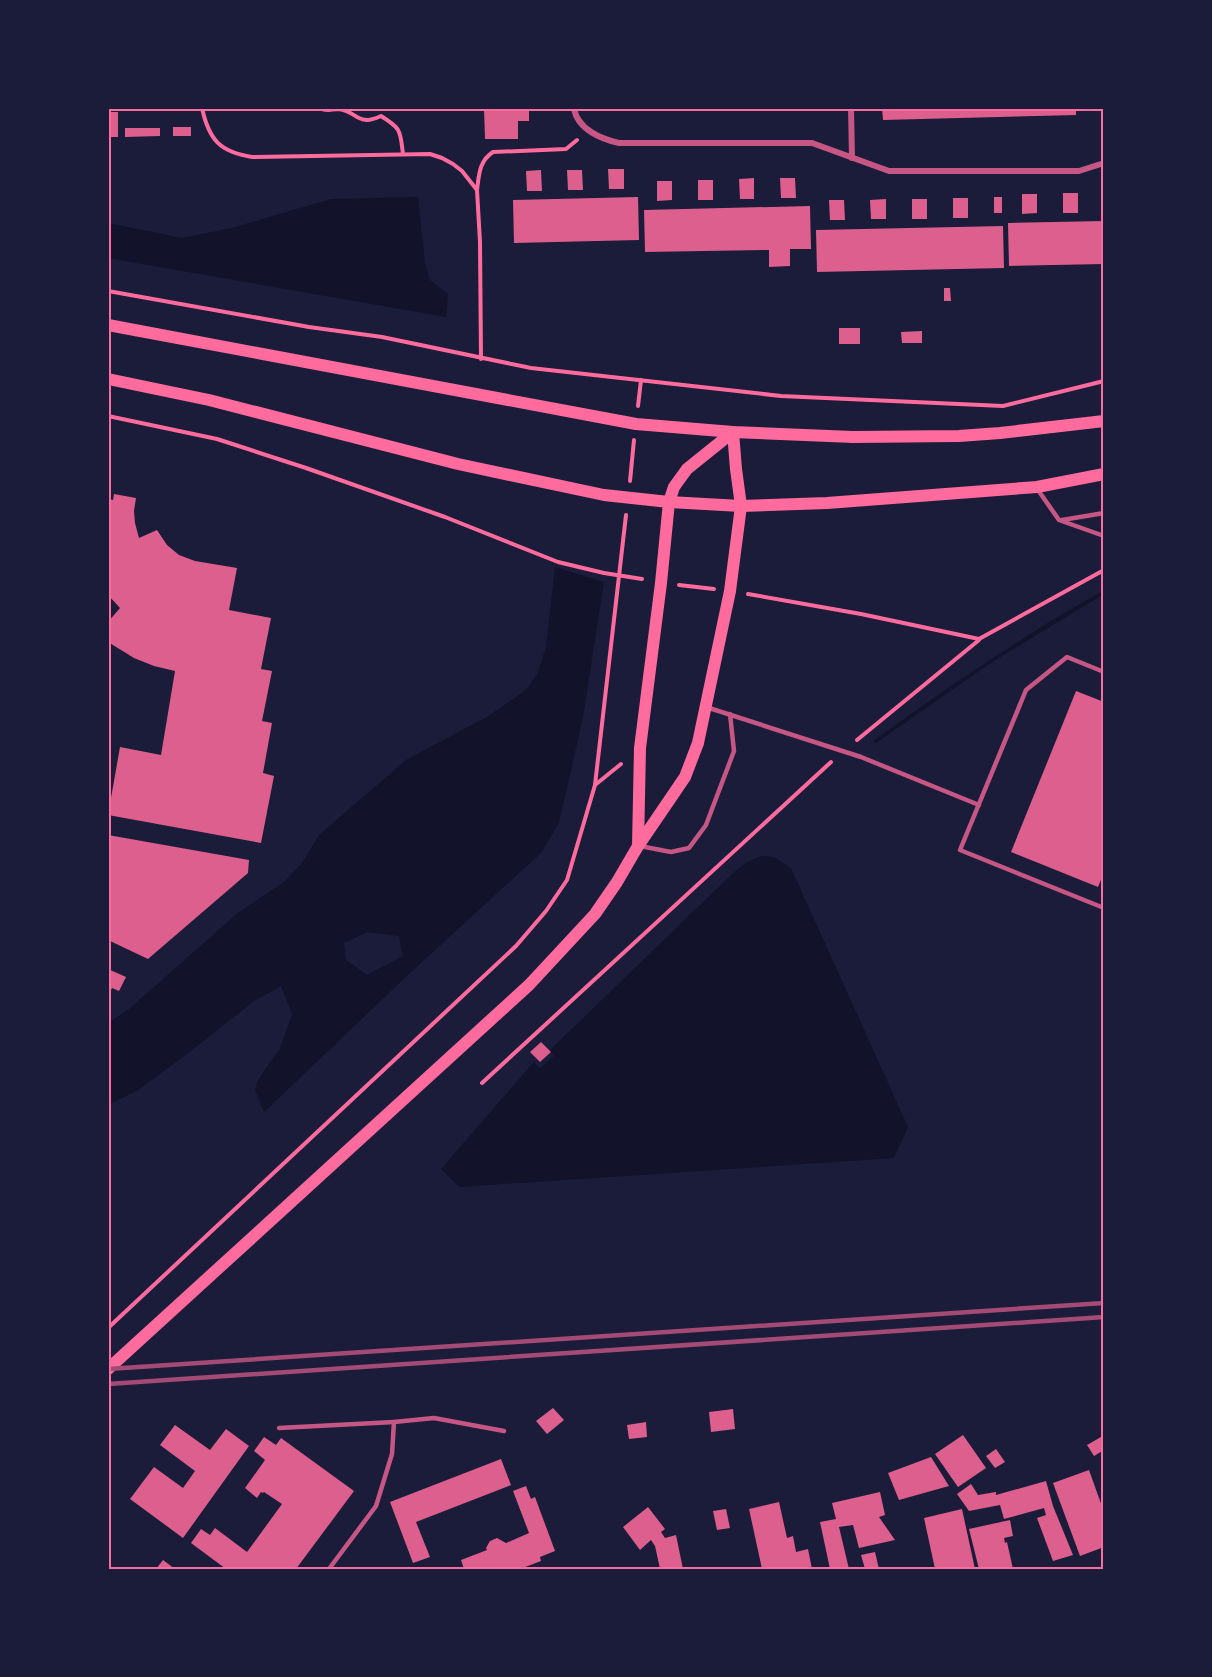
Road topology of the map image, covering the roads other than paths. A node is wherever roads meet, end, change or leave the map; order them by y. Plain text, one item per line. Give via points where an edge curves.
1 (574, 108) edge
2 (851, 108) edge
3 (852, 158) junction
4 (1104, 163) edge
5 (108, 325) edge
6 (108, 379) edge
7 (1104, 421) edge
8 (733, 432) junction
9 (1104, 474) edge
10 (1037, 487) junction
11 (669, 502) junction
12 (741, 506) junction
13 (1104, 513) edge
14 (1059, 520) junction
15 (1104, 536) edge
16 (1104, 672) edge
17 (706, 707) junction
18 (730, 714) junction
19 (979, 805) junction
20 (638, 846) junction
21 (1104, 908) edge
22 (108, 1369) edge
23 (394, 1422) junction
24 (279, 1428) dead end
25 (504, 1431) dead end
26 (329, 1569) edge

1 - 3 street via 590,131 620,143 813,143
2 - 3 street
3 - 4 street via 889,171 1079,171
5 - 8 main road via 636,424
6 - 11 main road via 209,400 458,464 604,495
7 - 8 main road via 959,436
8 - 11 main road via 687,469
8 - 12 main road
9 - 10 main road
10 - 12 main road
10 - 14 lane
11 - 12 main road
11 - 20 main road via 640,748
12 - 17 main road via 730,591
13 - 14 lane
14 - 15 lane
16 - 19 lane via 1067,657 1026,690
17 - 18 lane
17 - 20 main road via 685,777
18 - 19 lane via 861,757
18 - 20 lane via 734,751 706,825 689,848 671,852
19 - 21 lane via 960,850
20 - 22 main road via 594,914 529,985
23 - 24 lane
23 - 25 lane via 434,1418
23 - 26 lane via 392,1454 376,1506

